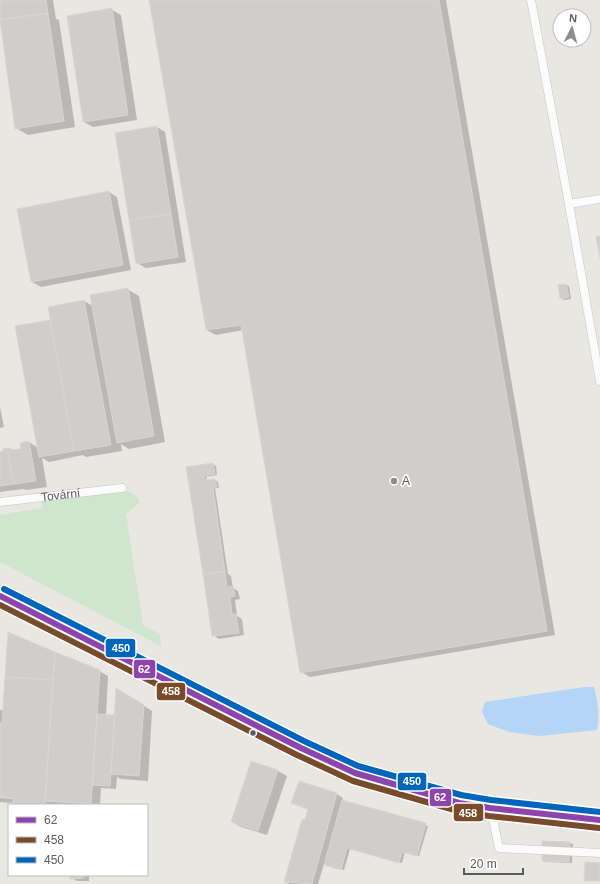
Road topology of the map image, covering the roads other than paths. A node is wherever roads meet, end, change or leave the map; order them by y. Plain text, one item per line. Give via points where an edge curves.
1 (531, 0) edge
2 (600, 200) edge
3 (569, 204) junction
4 (600, 381) edge
5 (122, 488) dead end
6 (0, 502) edge
7 (0, 596) edge
8 (490, 808) junction
9 (600, 820) edge
10 (600, 853) edge

1 - 3 lane
2 - 3 lane
3 - 4 lane
5 - 6 lane, Tovární
7 - 8 street via 288,742 355,773 459,803
8 - 9 street
8 - 10 lane via 499,848

